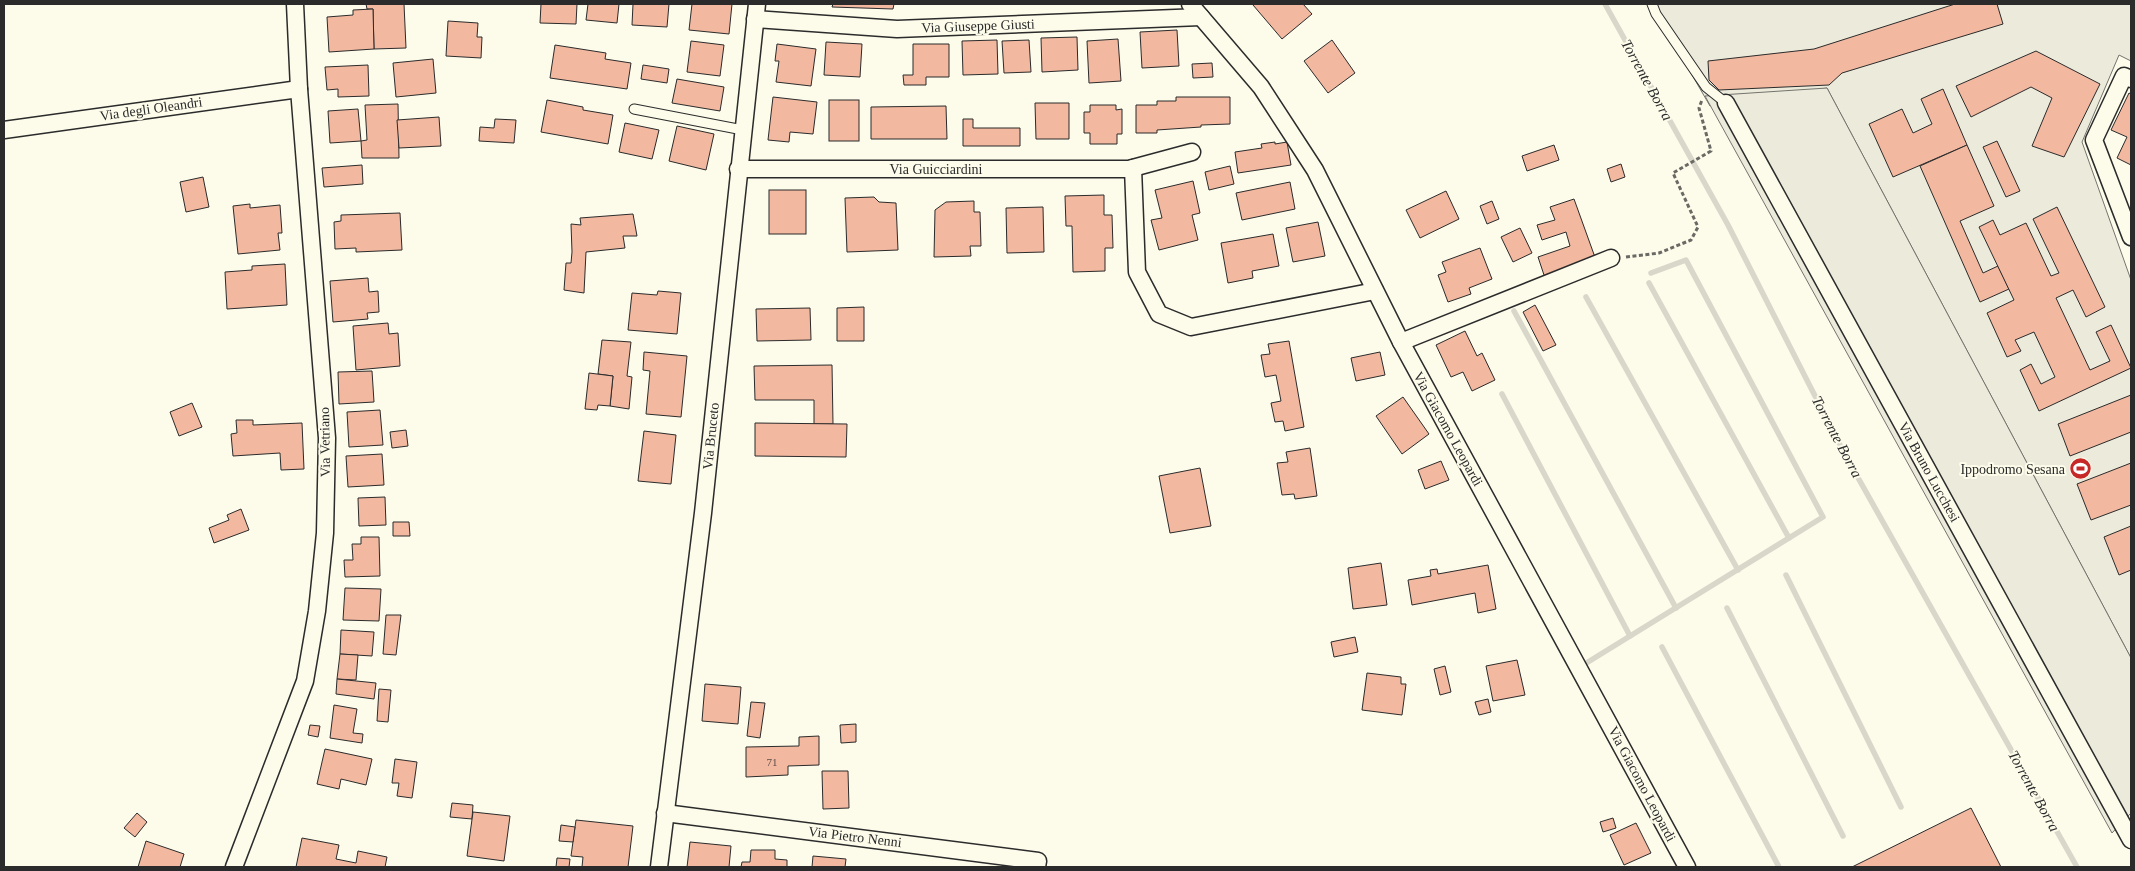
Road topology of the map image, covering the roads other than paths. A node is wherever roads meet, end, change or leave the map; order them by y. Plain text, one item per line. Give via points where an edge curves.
1 (295, 4) edge
2 (1190, 4) edge
3 (1652, 4) edge
4 (756, 11) edge
5 (1201, 17) junction
6 (2131, 79) edge
7 (299, 89) junction
8 (1726, 103) joint
9 (634, 109) dead end
10 (4, 130) edge
11 (743, 130) junction
12 (1192, 152) dead end
13 (1133, 168) junction
14 (738, 169) junction
15 (2131, 237) edge
16 (1611, 258) road end
17 (1375, 291) junction
18 (1400, 342) junction
19 (665, 813) junction
20 (2131, 840) edge
21 (234, 867) edge
22 (659, 867) edge
23 (1037, 867) edge
24 (1687, 867) edge

1 - 7 street, Via Vetriano
2 - 5 street, Via Giacomo Leopardi
3 - 8 lane via 1706,87
4 - 5 street, Via Giuseppe Giusti via 897,29
4 - 11 street, Via Bruceto
5 - 17 street, Via Giacomo Leopardi via 1261,88 1314,170
6 - 15 street via 2124,76 2094,140
7 - 10 street, Via degli Oleandri
7 - 21 street, Via Vetriano via 327,438 325,533 318,611 305,681
8 - 20 street, Via Bruno Lucchesi
9 - 11 lane
11 - 14 street, Via Bruceto
12 - 13 street, Via Guicciardini
13 - 14 street, Via Guicciardini
13 - 17 street via 1137,272 1159,314 1191,327
14 - 19 street, Via Bruceto via 703,513
16 - 18 street
17 - 18 street, Via Giacomo Leopardi
18 - 24 street, Via Giacomo Leopardi
19 - 22 street, Via Bruceto
19 - 23 street, Via Pietro Nenni via 1038,861

